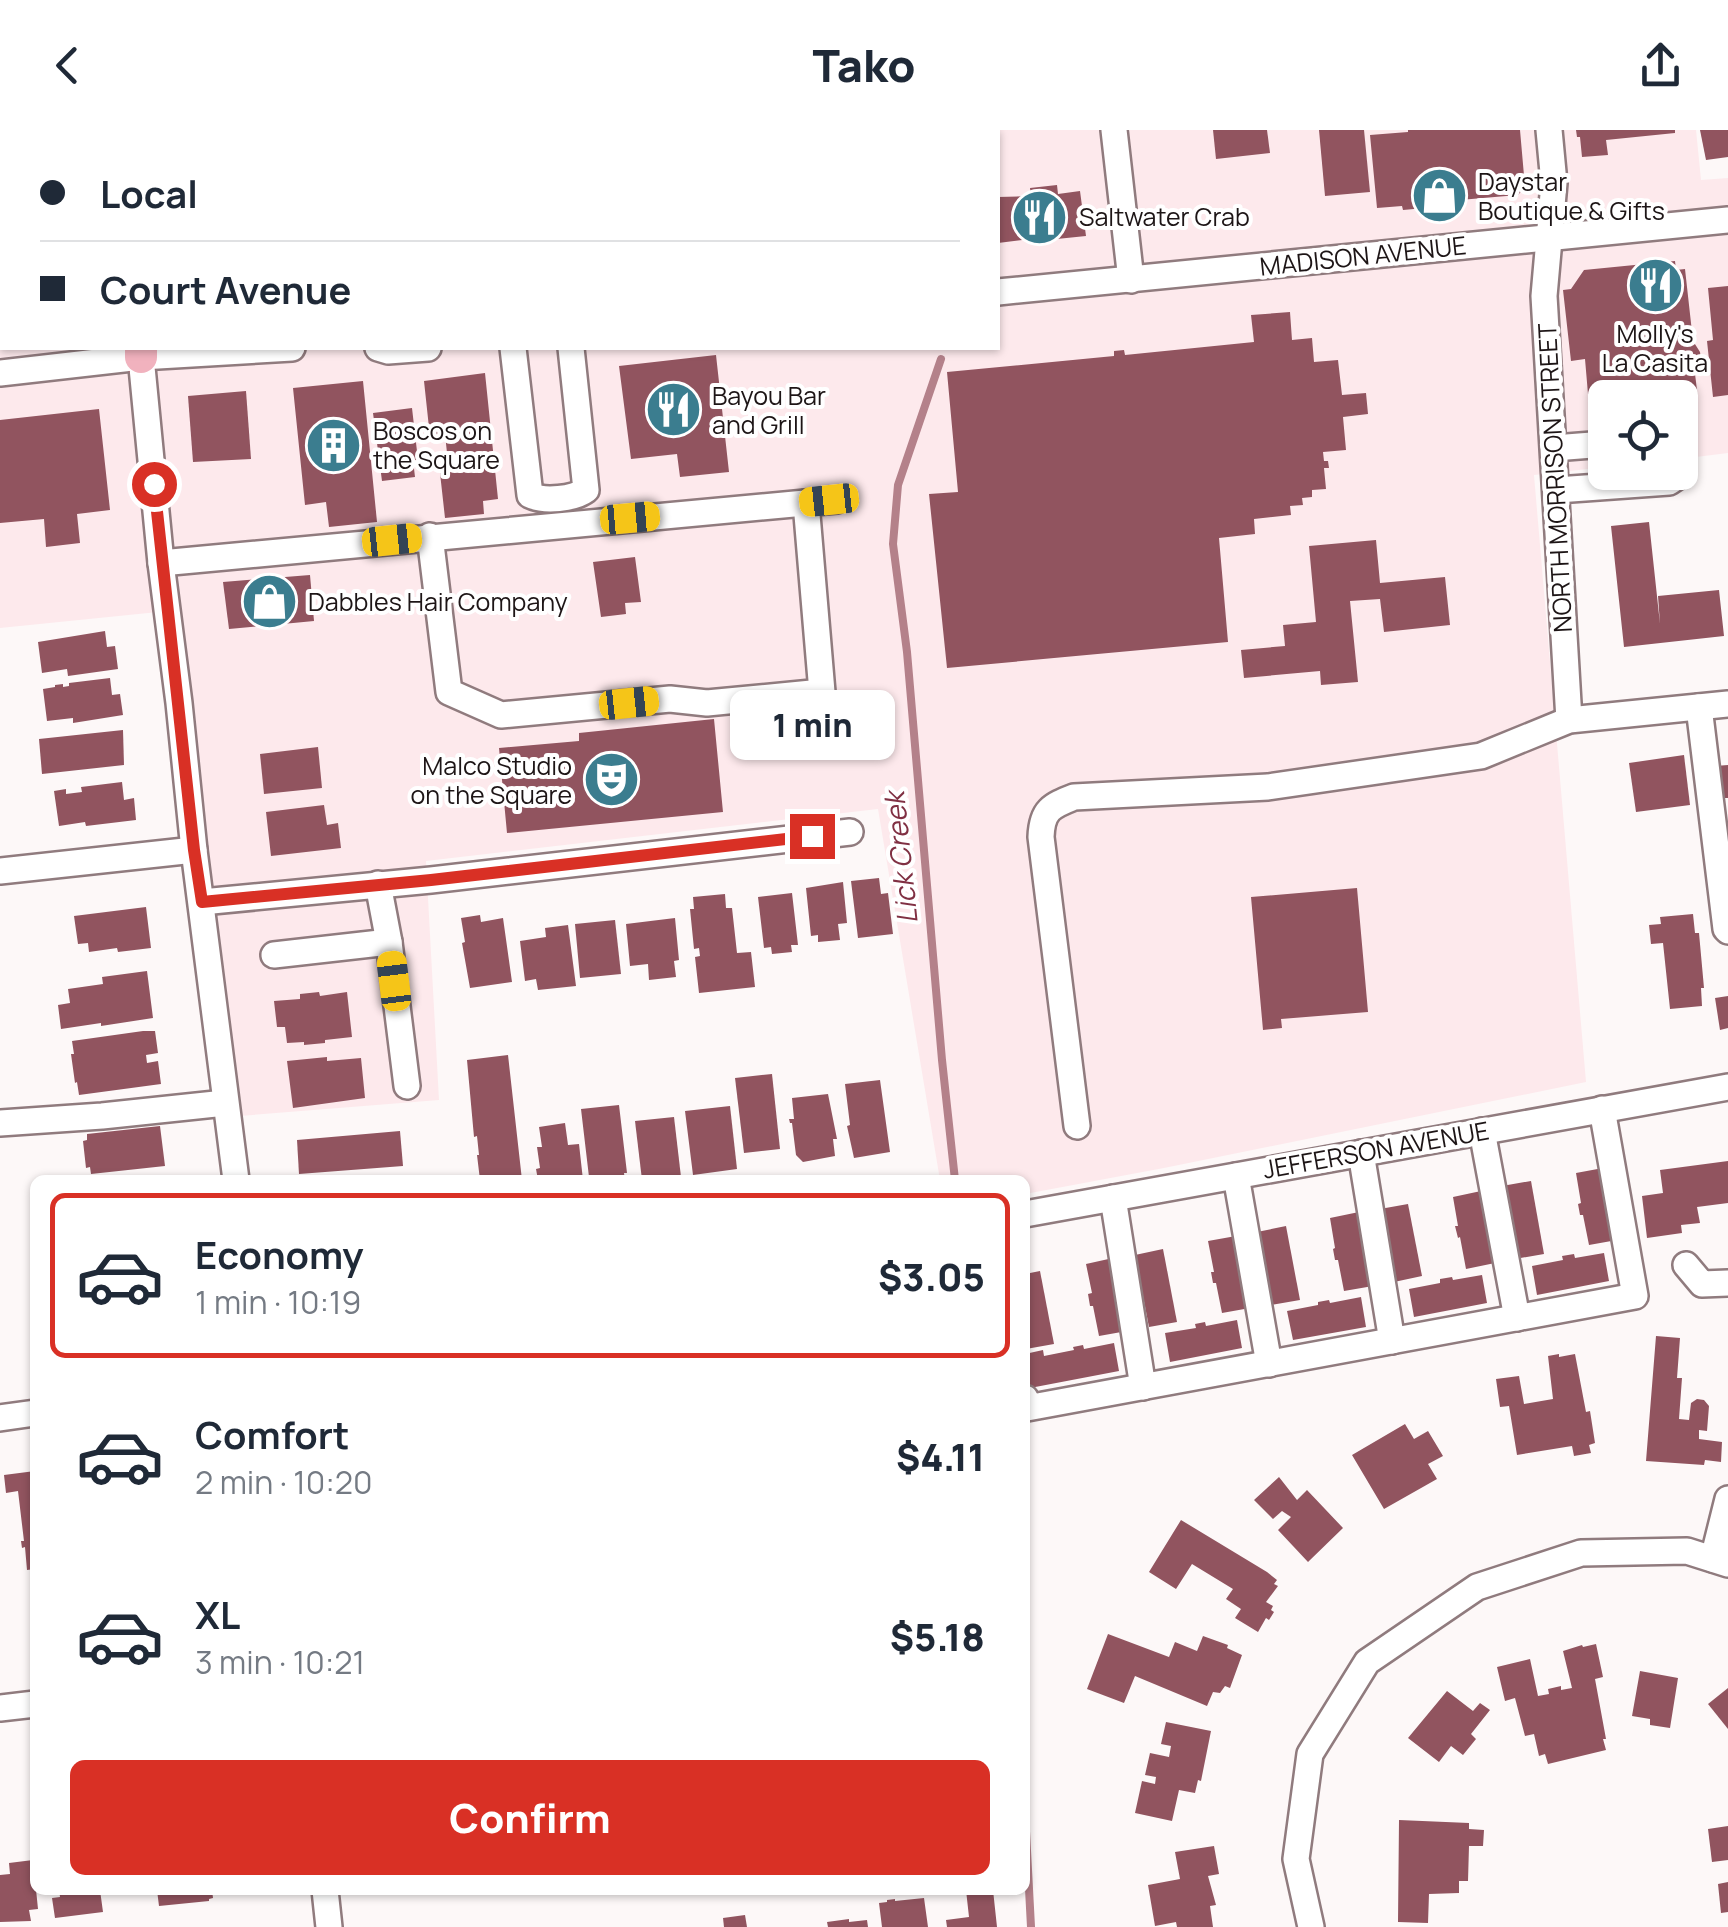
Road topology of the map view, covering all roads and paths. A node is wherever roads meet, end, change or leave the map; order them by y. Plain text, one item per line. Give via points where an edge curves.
1 (1114, 130) edge
2 (1549, 130) edge
3 (1728, 220) edge
4 (1549, 236) junction
5 (1131, 280) junction
6 (1000, 292) edge
7 (216, 350) edge
8 (512, 350) edge
9 (571, 350) edge
10 (141, 352) edge
11 (0, 373) edge
12 (1588, 445) edge
13 (1554, 448) junction
14 (1588, 488) edge
15 (1557, 490) junction
16 (552, 498) junction
17 (836, 500) dead end
18 (806, 503) junction
19 (555, 525) junction
20 (430, 536) junction
21 (162, 563) junction
22 (1728, 704) edge
23 (1699, 706) junction
24 (1568, 720) junction
25 (850, 832) dead end
26 (194, 850) junction
27 (0, 871) edge
28 (378, 884) junction
29 (202, 902) junction
30 (1728, 932) edge
31 (390, 942) junction
32 (274, 956) dead end
33 (407, 1086) dead end
34 (1728, 1088) edge
35 (225, 1104) junction
36 (1602, 1109) junction
37 (0, 1122) edge
38 (1077, 1126) dead end
39 (1482, 1131) junction
40 (1361, 1153) junction
41 (235, 1175) edge
42 (1236, 1176) junction
43 (1113, 1198) junction
44 (1030, 1213) edge
45 (1686, 1266) dead end
46 (1728, 1283) edge
47 (1517, 1318) junction
48 (1392, 1341) junction
49 (1269, 1364) junction
50 (1143, 1387) junction
51 (1030, 1407) edge
52 (30, 1414) edge
53 (0, 1418) edge
54 (1728, 1499) edge
55 (1720, 1562) edge
56 (30, 1705) edge
57 (0, 1708) edge
58 (325, 1895) edge
59 (329, 1927) edge
60 (1311, 1927) edge

1 - 5 street
2 - 4 street, NORTH MORRISON STREET
3 - 4 street, MADISON AVENUE
4 - 5 street, MADISON AVENUE
4 - 13 street, NORTH MORRISON STREET via 1544,296
5 - 6 street, MADISON AVENUE
7 - 10 street
8 - 16 street via 530,495
9 - 16 street via 586,490
10 - 11 street
10 - 21 street
12 - 13 street
13 - 15 street, NORTH MORRISON STREET
14 - 15 street
15 - 24 street, NORTH MORRISON STREET
16 - 19 street
17 - 18 street
18 - 19 street
18 - 20 street via 822,692 707,703 670,699 501,715 449,692
19 - 20 street
20 - 21 street
21 - 26 street
22 - 23 street
23 - 24 street
23 - 30 street
24 - 38 street via 1481,756 1268,788 1074,797 1051,806 1041,837
25 - 28 street
26 - 27 street
26 - 29 street
28 - 29 street
28 - 31 street
29 - 35 street
31 - 32 street
31 - 33 street
34 - 36 street, JEFFERSON AVENUE
35 - 37 street
35 - 41 street
36 - 39 street, JEFFERSON AVENUE
36 - 47 street via 1635,1296
39 - 40 street, JEFFERSON AVENUE
39 - 47 street
40 - 42 street, JEFFERSON AVENUE
40 - 48 street
42 - 43 street, JEFFERSON AVENUE
42 - 49 street
43 - 44 street, JEFFERSON AVENUE
43 - 50 street
45 - 46 street via 1702,1284
47 - 48 street
48 - 49 street
49 - 50 street
50 - 51 street
52 - 53 street
54 - 55 street
55 - 60 street via 1687,1552 1580,1553 1477,1587 1367,1662 1310,1754 1296,1859
56 - 57 street
58 - 59 street

